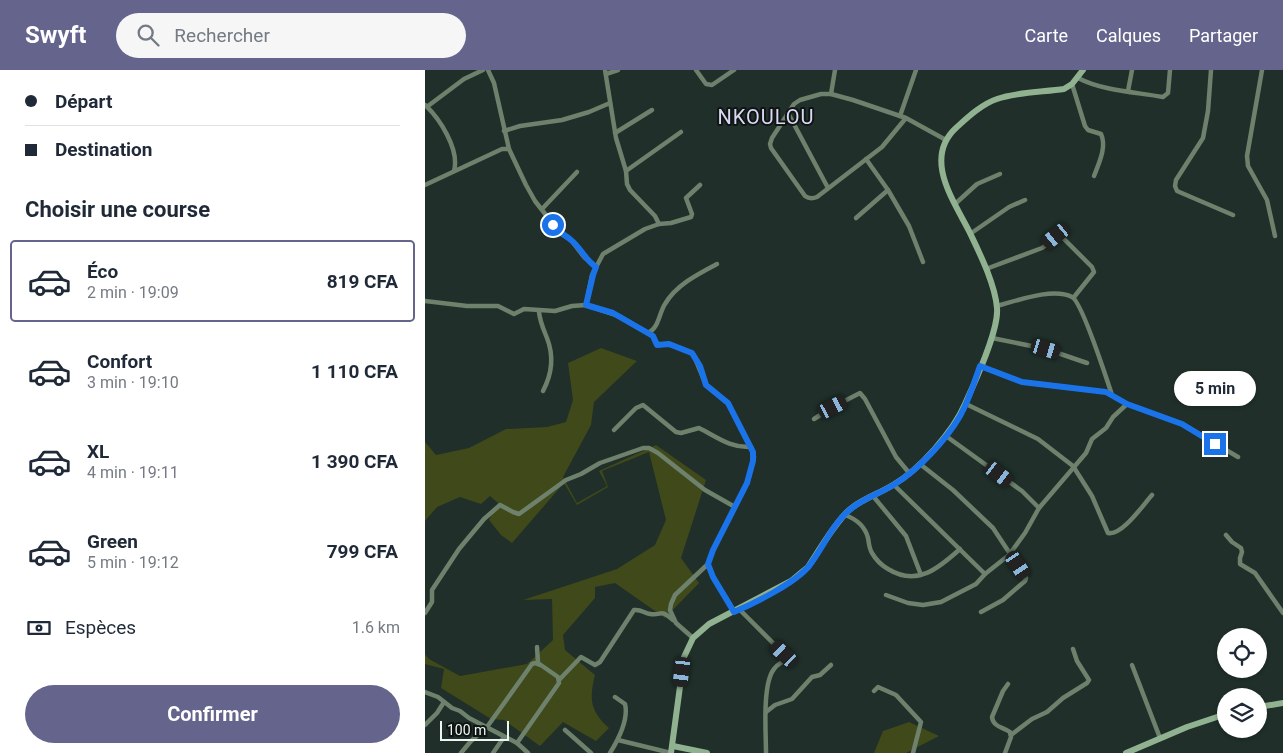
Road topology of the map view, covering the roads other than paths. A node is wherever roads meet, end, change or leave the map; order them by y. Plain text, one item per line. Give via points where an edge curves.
1 (483, 70) edge
2 (488, 70) edge
3 (618, 70) edge
4 (695, 70) edge
5 (734, 70) edge
6 (835, 70) edge
7 (916, 70) edge
8 (1083, 70) edge
9 (1132, 70) edge
10 (1170, 70) edge
11 (1211, 70) edge
12 (1262, 70) edge
13 (605, 72) edge
14 (1078, 78) junction
15 (1072, 84) junction
16 (1128, 91) junction
17 (831, 94) junction
18 (610, 103) junction
19 (426, 106) edge
20 (653, 110) dead end
21 (788, 113) junction
22 (900, 116) junction
23 (906, 118) junction
24 (503, 131) junction
25 (681, 132) dead end
26 (615, 134) junction
27 (946, 140) junction
28 (509, 149) junction
29 (866, 159) junction
30 (454, 170) junction
31 (627, 171) junction
32 (577, 172) dead end
33 (1000, 174) dead end
34 (1094, 176) dead end
35 (425, 185) edge
36 (700, 185) dead end
37 (828, 188) junction
38 (888, 190) junction
39 (1025, 200) dead end
40 (955, 204) junction
41 (542, 209) junction
42 (1233, 215) dead end
43 (856, 218) dead end
44 (659, 224) junction
45 (971, 234) junction
46 (1275, 236) dead end
47 (923, 262) dead end
48 (717, 264) dead end
49 (596, 267) junction
50 (986, 269) junction
51 (1073, 297) junction
52 (425, 300) edge
53 (586, 305) junction
54 (997, 306) junction
55 (539, 312) junction
56 (648, 333) junction
57 (992, 338) junction
58 (1087, 363) dead end
59 (980, 366) junction
60 (543, 391) dead end
61 (1112, 395) junction
62 (965, 404) junction
63 (1127, 404) junction
64 (814, 418) dead end
65 (614, 430) dead end
66 (946, 436) junction
67 (751, 447) junction
68 (1238, 457) dead end
69 (920, 464) junction
70 (1073, 466) junction
71 (909, 474) junction
72 (895, 485) junction
73 (1152, 495) dead end
74 (873, 496) junction
75 (735, 508) junction
76 (1039, 508) junction
77 (845, 514) junction
78 (1226, 535) dead end
79 (960, 549) junction
80 (1009, 555) junction
81 (708, 564) junction
82 (985, 574) junction
83 (921, 575) junction
84 (885, 594) dead end
85 (737, 610) junction
86 (981, 612) dead end
87 (425, 613) edge
88 (1283, 613) edge
89 (676, 622) junction
90 (693, 638) junction
91 (537, 647) dead end
92 (1073, 649) dead end
93 (540, 665) junction
94 (831, 665) dead end
95 (1132, 665) dead end
96 (559, 680) junction
97 (1008, 684) dead end
98 (874, 691) dead end
99 (425, 692) edge
100 (615, 697) dead end
101 (444, 702) junction
102 (1283, 703) edge
103 (1267, 706) edge
104 (766, 712) junction
105 (1217, 717) edge
106 (425, 725) edge
107 (487, 727) junction
108 (565, 730) dead end
109 (1011, 735) junction
110 (504, 737) junction
111 (1160, 738) junction
112 (618, 740) junction
113 (517, 743) junction
114 (673, 746) junction
115 (461, 753) edge
116 (493, 753) edge
117 (528, 753) edge
118 (591, 753) edge
119 (610, 753) edge
120 (671, 753) edge
121 (707, 753) edge
122 (767, 753) edge
123 (913, 753) edge
124 (1005, 753) edge
125 (1126, 753) edge

1 - 19 street via 464,79
2 - 24 street via 494,83
3 - 13 street
4 - 5 street via 706,84 712,85
6 - 17 street
7 - 22 street
8 - 14 street
9 - 16 street
10 - 16 street via 1167,93 1163,97
11 - 42 street via 1203,138 1175,186 1177,191
12 - 46 street via 1247,156 1248,166 1267,200
13 - 18 street
14 - 15 street
14 - 16 street
15 - 27 street via 1064,89 1006,96 991,101 961,123
15 - 34 street via 1087,130 1101,134 1103,139 1102,156
17 - 21 street via 800,100
17 - 22 street
18 - 24 street via 561,120
18 - 26 street
19 - 30 street via 448,134 455,159
20 - 26 street
21 - 37 street
21 - 37 street via 772,138 771,148 808,198 817,197
22 - 23 street
23 - 27 street
23 - 29 street via 882,147
24 - 28 street
25 - 31 street
26 - 31 street
27 - 40 street via 941,169
28 - 30 street via 502,148
28 - 41 street via 525,185
29 - 37 street
29 - 38 street
30 - 35 street
31 - 44 street via 628,187
32 - 41 street
33 - 40 street via 977,184
36 - 44 street via 687,198 691,217
38 - 43 street
38 - 47 street via 909,226
39 - 45 street via 1009,207
40 - 45 street
41 - 49 street via 559,233 571,240
44 - 49 street via 638,232 606,252
45 - 50 street
48 - 56 street via 687,281 670,297 655,328
49 - 53 street
50 - 51 street via 1042,248 1060,235 1094,272
50 - 54 street
51 - 54 street via 1047,294
51 - 61 street via 1096,344
52 - 55 street via 467,306 498,306 514,314 528,309
53 - 55 street
53 - 56 street via 613,313
54 - 57 street
55 - 60 street via 551,363 550,377
56 - 67 street via 657,345 669,344 692,353 706,385 728,403
57 - 58 street via 1046,349
57 - 59 street
59 - 61 street via 1022,382
59 - 62 street
61 - 63 street
62 - 66 street
62 - 70 street via 1037,439
63 - 68 street via 1182,424
63 - 70 street via 1092,439
64 - 71 street via 860,394
65 - 67 street via 643,405 677,432 699,428 727,443
66 - 69 street
66 - 76 street via 1022,491
67 - 75 street via 754,457 750,477
69 - 71 street
69 - 80 street via 976,510 993,528
70 - 73 street via 1092,496 1108,533 1118,532
70 - 76 street
71 - 72 street
72 - 74 street
72 - 79 street
74 - 77 street
74 - 83 street via 906,536
75 - 81 street
75 - 87 street via 705,490 658,453 649,448 638,449 566,480 519,514 501,505 484,519 459,549 432,590 432,602
76 - 80 street
77 - 83 street via 859,522 867,533 870,550 879,563 903,576
77 - 85 street via 808,567
78 - 88 street via 1243,552 1240,564 1255,574
79 - 82 street
79 - 83 street via 942,565
80 - 82 street
80 - 86 street via 1025,581 1003,600
81 - 85 street via 713,577
81 - 89 street via 675,595 670,610
82 - 84 street via 976,584 941,602 908,603
85 - 90 street via 709,624
85 - 104 street via 786,657 770,675
89 - 90 street
89 - 96 street via 661,612 650,614 634,610 600,662 591,664 581,657
90 - 114 street via 684,656
91 - 93 street
92 - 109 street via 1077,662 1087,675 1087,683
93 - 96 street
93 - 107 street via 532,664
94 - 104 street via 820,675 812,676 792,699
95 - 111 street
96 - 113 street
97 - 109 street via 992,720
98 - 123 street via 878,688 896,695 921,722
99 - 101 street
100 - 112 street via 626,708
101 - 106 street
101 - 107 street
102 - 103 street
104 - 122 street
105 - 111 street
107 - 110 street
107 - 115 street
108 - 118 street
109 - 124 street
110 - 113 street
110 - 116 street
111 - 125 street
112 - 119 street
112 - 120 street
113 - 117 street
114 - 120 street
114 - 121 street

